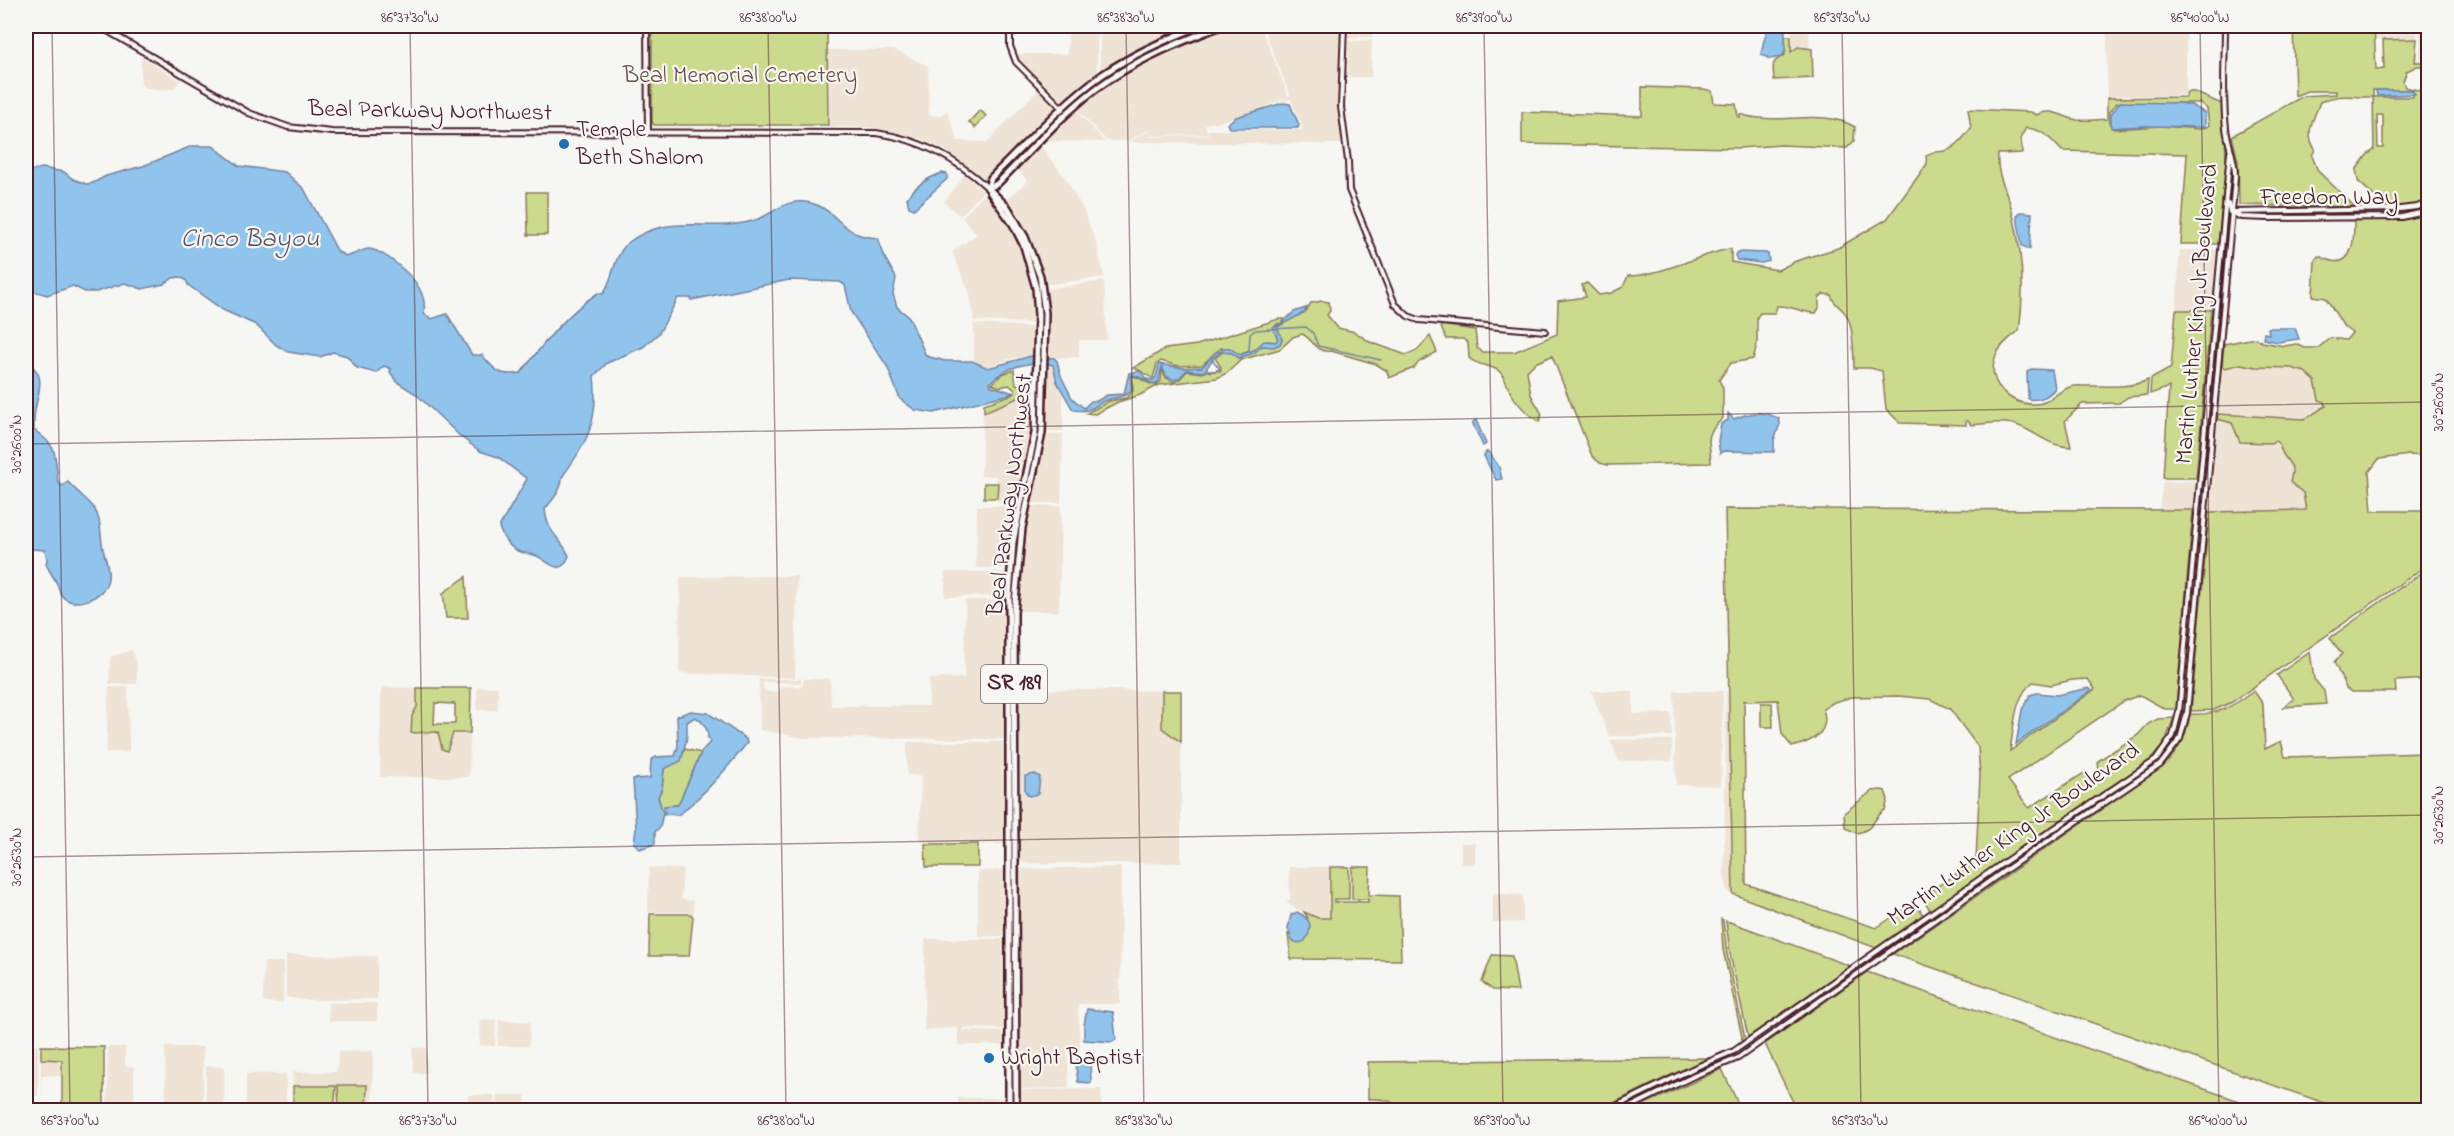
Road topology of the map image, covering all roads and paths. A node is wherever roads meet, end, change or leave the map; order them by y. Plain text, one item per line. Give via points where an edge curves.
1 (99, 26) edge
2 (647, 26) edge
3 (1010, 26) edge
4 (1201, 26) edge
5 (1221, 26) edge
6 (1344, 26) edge
7 (2225, 26) edge
8 (1062, 108) junction
9 (1066, 114) junction
10 (1043, 127) junction
11 (648, 132) junction
12 (1039, 141) junction
13 (2230, 152) junction
14 (998, 182) junction
15 (2228, 182) junction
16 (988, 188) junction
17 (999, 196) junction
18 (2233, 200) junction
19 (2428, 203) edge
20 (2271, 210) junction
21 (2428, 211) edge
22 (2232, 213) junction
23 (2268, 218) junction
24 (2224, 221) junction
25 (2231, 224) junction
26 (1020, 239) junction
27 (1034, 257) junction
28 (1038, 325) junction
29 (1545, 332) dead end
30 (2214, 336) junction
31 (2221, 337) junction
32 (1045, 354) junction
33 (2208, 479) junction
34 (2201, 480) junction
35 (1008, 657) junction
36 (1014, 664) junction
37 (1015, 795) junction
38 (1008, 802) junction
39 (1015, 817) junction
40 (1009, 1110) edge
41 (1016, 1110) edge
42 (1608, 1110) edge
43 (1624, 1110) edge

1 - 11 main road, Beal Parkway Northwest / SR 189 via 238,108 288,127 332,132
2 - 11 main road
3 - 8 main road via 1010,46 1016,62
4 - 8 main road via 1137,54
5 - 9 main road via 1138,62
6 - 29 main road via 1341,107 1349,190 1395,303 1408,316 1419,320
7 - 13 main road via 2226,128
8 - 9 main road
8 - 10 main road
9 - 12 main road
10 - 12 main road
10 - 16 main road via 992,178
11 - 16 main road, Beal Parkway Northwest / SR 189 via 887,134 941,153
12 - 14 main road
13 - 15 main road, Martin Luther King Jr Boulevard
13 - 18 main road, Martin Luther King Jr Boulevard via 2235,166
14 - 16 main road
14 - 17 main road
15 - 22 main road, Freedom Way via 2228,208
15 - 24 main road, Martin Luther King Jr Boulevard
16 - 17 main road, Beal Parkway Northwest / SR 189
16 - 26 main road, Beal Parkway Northwest / SR 189
17 - 27 main road, Beal Parkway Northwest / SR 189
18 - 20 main road via 2240,208
18 - 22 main road, Martin Luther King Jr Boulevard
19 - 20 main road, Freedom Way via 2400,209
20 - 22 main road, Freedom Way
21 - 23 main road, Freedom Way via 2402,217
22 - 23 main road, Freedom Way
22 - 24 main road, Freedom Way
22 - 25 main road, Martin Luther King Jr Boulevard
23 - 25 main road via 2241,219
24 - 30 main road, Martin Luther King Jr Boulevard
25 - 31 main road, Martin Luther King Jr Boulevard
26 - 27 main road
26 - 28 main road, Beal Parkway Northwest / SR 189 via 1036,288
27 - 32 main road, Beal Parkway Northwest / SR 189 via 1043,295
28 - 32 main road
28 - 35 main road, Beal Parkway Northwest / SR 189 via 1035,433 1013,542
30 - 31 main road
30 - 34 main road, Martin Luther King Jr Boulevard
31 - 33 main road, Martin Luther King Jr Boulevard
32 - 36 main road, Beal Parkway Northwest / SR 189 via 1042,433 1017,570
33 - 34 main road
33 - 43 main road, Martin Luther King Jr Boulevard via 2186,720 2180,739 2166,760 1738,1058
34 - 42 main road, Martin Luther King Jr Boulevard via 2179,718 2161,755 1734,1051
35 - 36 main road
35 - 38 main road, Beal Parkway Northwest / SR 189
36 - 37 main road, Beal Parkway Northwest / SR 189
37 - 38 main road
37 - 39 main road, Beal Parkway Northwest / SR 189
38 - 39 main road
38 - 40 main road, Beal Parkway Northwest / SR 189
39 - 41 main road, Beal Parkway Northwest / SR 189

